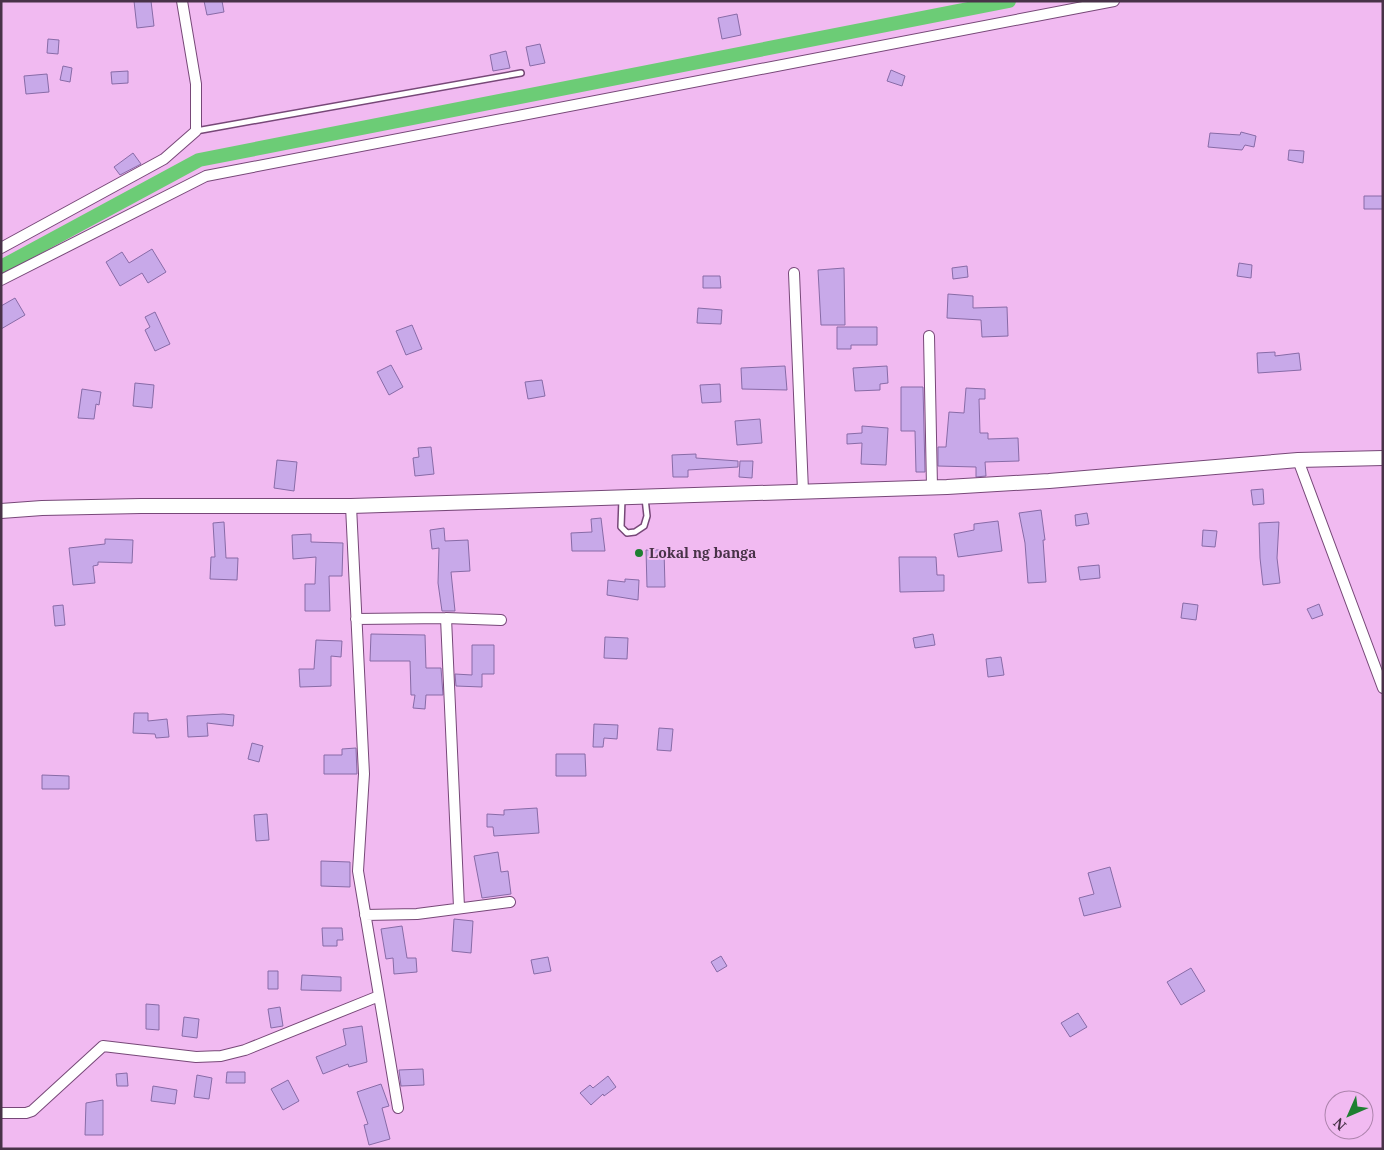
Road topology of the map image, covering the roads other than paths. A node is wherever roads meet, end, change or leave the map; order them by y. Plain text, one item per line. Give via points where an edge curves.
1 (182, 1) edge
2 (1114, 1) edge
3 (521, 73) dead end
4 (196, 131) junction
5 (1, 248) edge
6 (794, 274) dead end
7 (1, 280) edge
8 (929, 336) dead end
9 (1383, 458) edge
10 (1298, 460) junction
11 (932, 487) junction
12 (803, 491) junction
13 (622, 496) junction
14 (645, 498) junction
15 (351, 506) junction
16 (1, 511) edge
17 (446, 618) junction
18 (356, 619) junction
19 (501, 620) dead end
20 (1383, 688) edge
21 (510, 902) dead end
22 (459, 907) junction
23 (365, 915) junction
24 (379, 996) junction
25 (398, 1108) dead end
26 (1, 1113) edge

1 - 4 street via 196,84
2 - 7 street via 206,176
3 - 4 lane
4 - 5 street via 164,159
6 - 12 street
8 - 11 street
9 - 10 main road
10 - 11 main road via 1049,481
10 - 20 street
11 - 12 main road
12 - 14 main road
13 - 14 main road
13 - 14 lane via 620,523 627,533 644,526 647,516
13 - 15 main road
15 - 16 main road via 141,506
15 - 18 street
17 - 18 street
17 - 19 street
17 - 22 street
18 - 23 street via 364,774 358,870
21 - 22 street
22 - 23 street via 417,914
23 - 24 street
24 - 25 street
24 - 26 street via 245,1050 221,1056 196,1057 103,1046 32,1111

